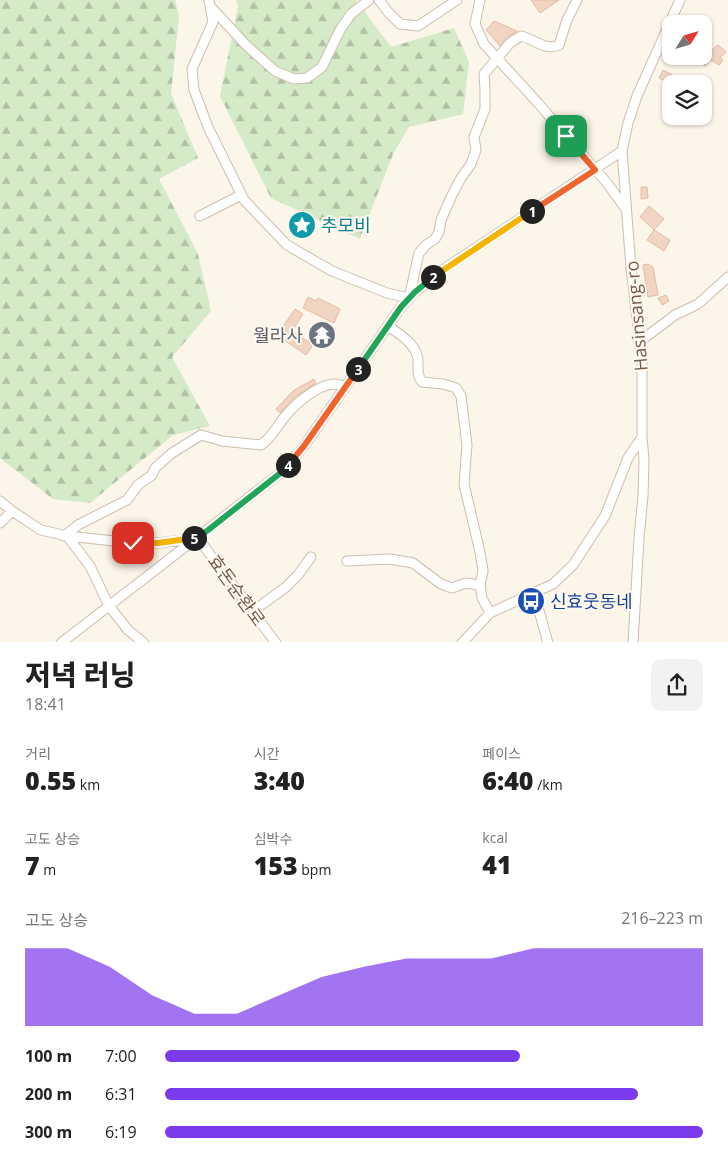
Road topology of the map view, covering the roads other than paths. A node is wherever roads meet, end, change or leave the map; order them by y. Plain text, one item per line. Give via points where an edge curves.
1 (369, 0) edge
2 (379, 0) edge
3 (457, 0) edge
4 (480, 0) edge
5 (577, 0) edge
6 (680, 0) edge
7 (210, 3) edge
8 (498, 58) junction
9 (622, 151) junction
10 (595, 170) junction
11 (241, 195) junction
12 (626, 209) junction
13 (200, 216) dead end
14 (728, 277) edge
15 (409, 298) junction
16 (388, 326) junction
17 (639, 342) junction
18 (346, 386) junction
19 (642, 437) junction
20 (0, 501) edge
21 (12, 512) junction
22 (0, 523) edge
23 (66, 536) junction
24 (198, 538) junction
25 (311, 557) dead end
26 (347, 561) dead end
27 (480, 585) junction
28 (534, 593) junction
29 (109, 606) junction
30 (253, 611) junction
31 (490, 613) junction
32 (61, 642) edge
33 (144, 642) edge
34 (276, 642) edge
35 (462, 642) edge
36 (548, 642) edge
37 (633, 642) edge

1 - 7 street via 351,14 322,67 307,78 294,79 275,71 246,45
2 - 3 street via 400,24 418,26
4 - 8 street via 475,24 484,44
5 - 8 street via 559,45 542,46 521,36 510,43
6 - 9 street, Hasinsang-ro via 637,96
7 - 11 street via 213,22 192,69 194,90
8 - 10 street
8 - 15 street via 484,74 485,109 474,136 476,150 471,164 452,195 441,220 440,232 420,253
9 - 10 street, 효돈순환로
9 - 12 street, Hasinsang-ro
10 - 12 street
10 - 15 street, 효돈순환로 via 444,269
11 - 13 street
11 - 15 street via 287,245 332,271
12 - 17 street, Hasinsang-ro
14 - 17 street via 698,304 675,315
15 - 16 street, 효돈순환로
16 - 18 street, 효돈순환로
16 - 27 street via 414,348 422,382 456,388 461,396 467,445 464,484 483,571
17 - 19 street, Hasinsang-ro
18 - 23 street via 323,387 301,400 261,445 201,435 193,439 155,468 126,500 78,525
18 - 24 street, 효돈순환로 via 283,471
19 - 28 street via 628,458 605,516 573,565 553,584
19 - 37 street, Hasinsang-ro via 643,496
20 - 21 street
21 - 22 street
21 - 23 street via 42,530
23 - 24 street via 133,543
23 - 29 street via 90,566
24 - 29 street, 효돈순환로
24 - 30 street, 효돈순환로
25 - 30 street via 286,587
26 - 27 street via 390,559 413,563 441,584 452,588 466,583
27 - 31 street
28 - 31 street
28 - 36 street
29 - 32 street, 효돈순환로
29 - 33 street via 128,630
30 - 34 street, 효돈순환로
31 - 35 street

